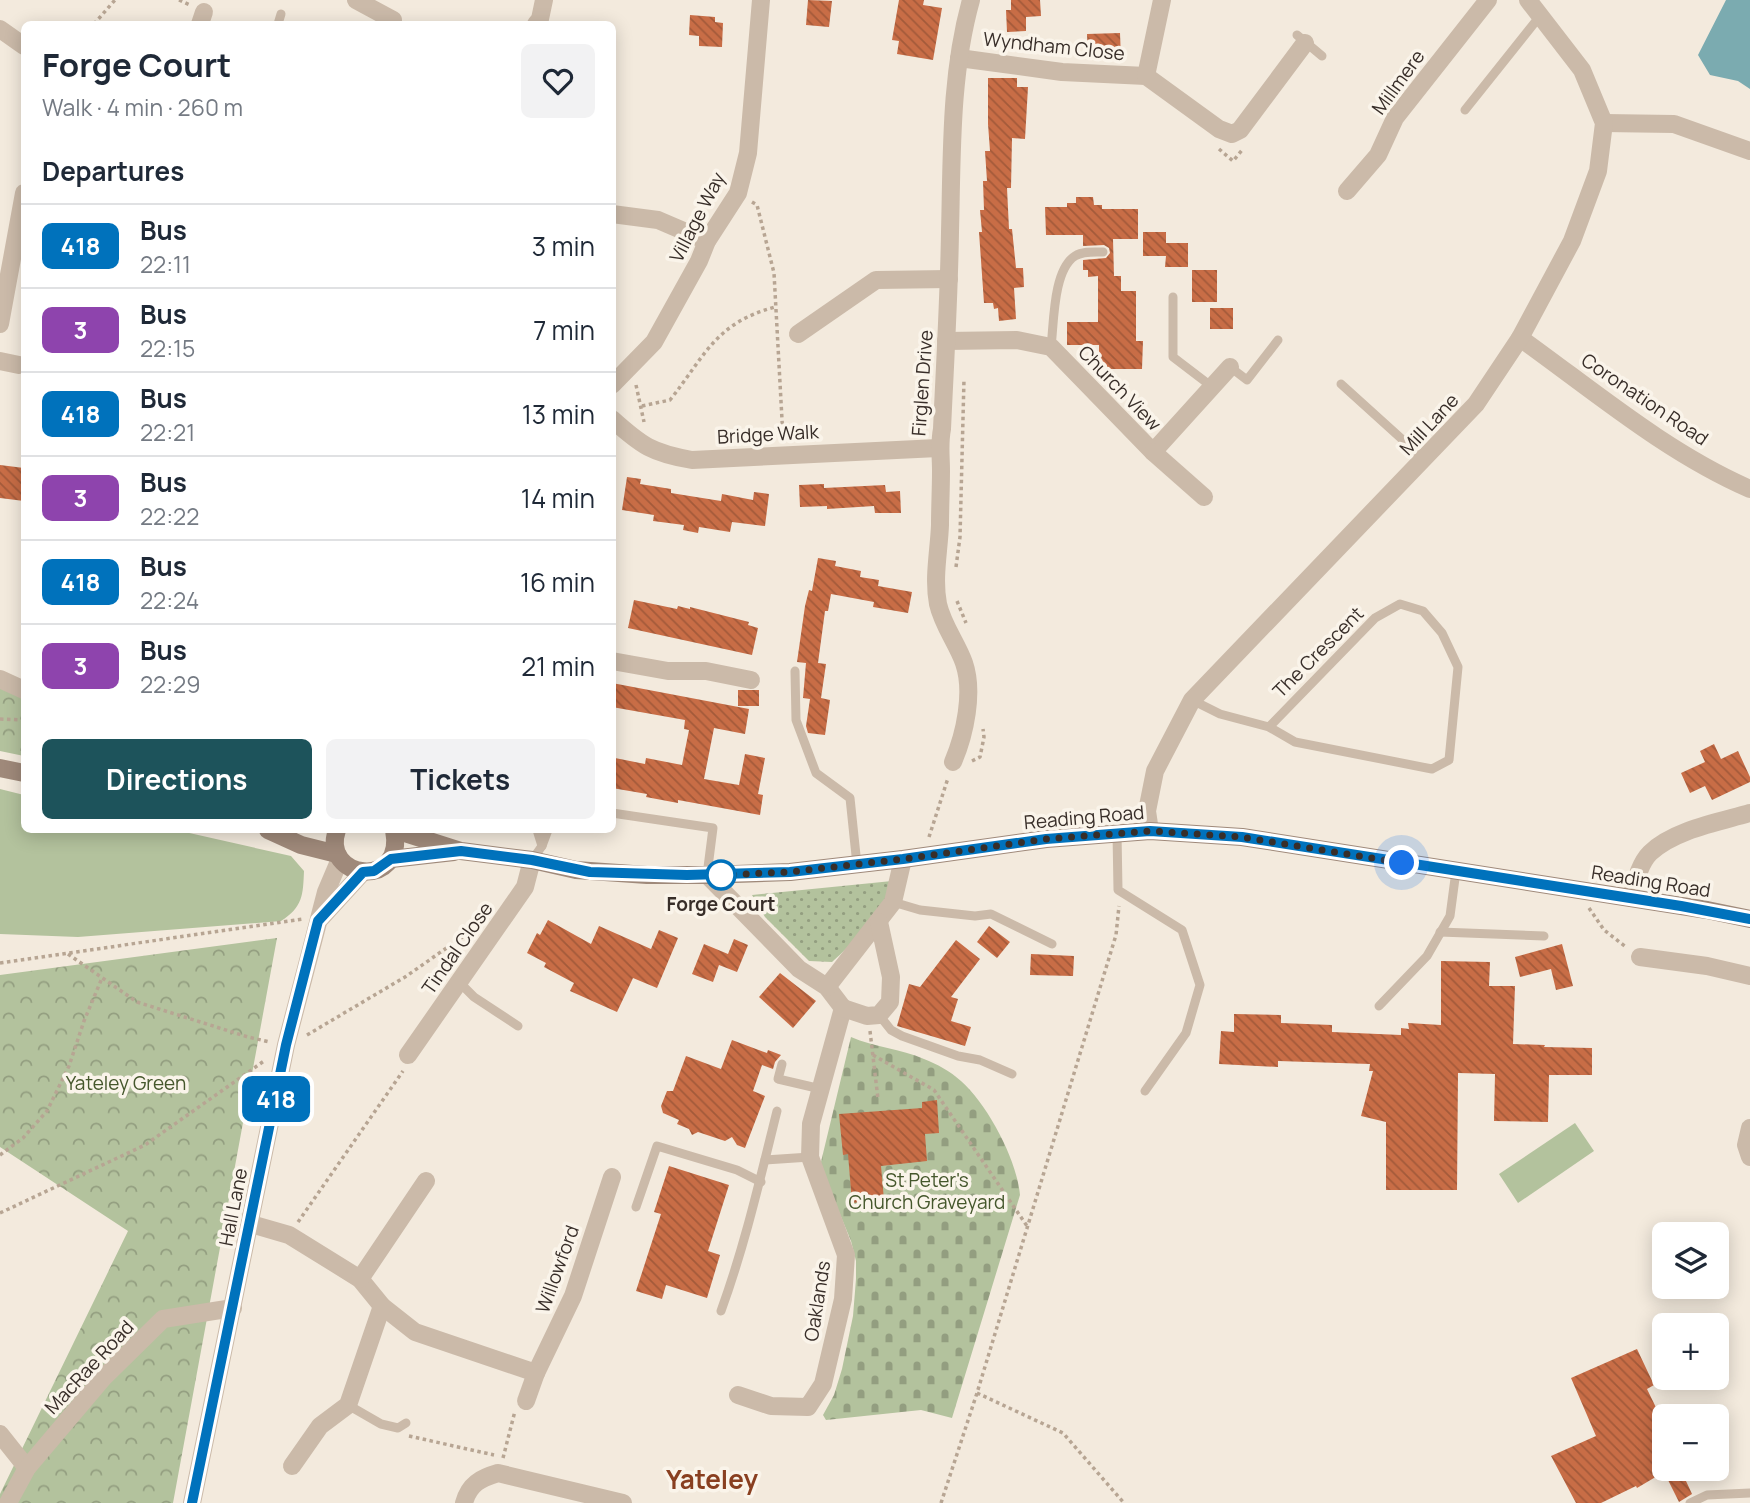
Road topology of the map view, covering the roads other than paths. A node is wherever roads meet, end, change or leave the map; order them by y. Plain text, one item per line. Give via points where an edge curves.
1 (356, 0) edge
2 (544, 0) edge
3 (761, 0) edge
4 (971, 0) edge
5 (1161, 0) edge
6 (1488, 0) edge
7 (1528, 0) edge
8 (281, 13) dead end
9 (1540, 16) junction
10 (279, 21) edge
11 (393, 21) edge
12 (538, 21) edge
13 (0, 29) edge
14 (1301, 39) joint
15 (21, 44) edge
16 (1322, 56) dead end
17 (959, 58) junction
18 (1146, 76) junction
19 (1465, 110) dead end
20 (1604, 123) junction
21 (1750, 151) edge
22 (1347, 191) dead end
23 (21, 209) edge
24 (616, 215) edge
25 (707, 241) junction
26 (1103, 252) dead end
27 (949, 279) junction
28 (1173, 297) dead end
29 (0, 324) edge
30 (798, 334) dead end
31 (1520, 338) junction
32 (1278, 340) dead end
33 (946, 341) junction
34 (1051, 347) junction
35 (0, 361) edge
36 (19, 365) dead end
37 (1230, 367) joint
38 (616, 381) edge
39 (1342, 384) dead end
40 (1211, 386) junction
41 (616, 423) edge
42 (938, 448) junction
43 (1153, 452) junction
44 (1425, 460) junction
45 (1750, 489) edge
46 (1204, 497) dead end
47 (616, 662) edge
48 (795, 671) dead end
49 (0, 680) edge
50 (751, 680) dead end
51 (21, 689) edge
52 (1192, 700) junction
53 (1269, 726) junction
54 (953, 762) road end
55 (0, 768) edge
56 (21, 772) edge
57 (1750, 813) edge
58 (616, 814) edge
59 (1150, 831) junction
60 (275, 833) edge
61 (337, 833) edge
62 (395, 833) edge
63 (404, 833) edge
64 (537, 833) edge
65 (547, 833) edge
66 (1118, 833) junction
67 (461, 851) junction
68 (537, 853) junction
69 (339, 856) junction
70 (391, 859) junction
71 (903, 859) junction
72 (857, 865) junction
73 (1456, 871) junction
74 (363, 872) junction
75 (707, 875) junction
76 (1630, 898) junction
77 (893, 902) junction
78 (1750, 919) edge
79 (311, 920) junction
80 (879, 922) junction
81 (1440, 932) junction
82 (1544, 936) dead end
83 (1052, 944) dead end
84 (1640, 957) road end
85 (1750, 976) edge
86 (459, 982) junction
87 (827, 987) junction
88 (1379, 1006) dead end
89 (843, 1008) junction
90 (873, 1016) junction
91 (518, 1026) dead end
92 (408, 1055) road end
93 (782, 1065) dead end
94 (1012, 1074) dead end
95 (821, 1089) junction
96 (1145, 1091) dead end
97 (777, 1111) dead end
98 (1750, 1128) edge
99 (810, 1157) junction
100 (1750, 1157) edge
101 (765, 1160) junction
102 (612, 1177) dead end
103 (426, 1181) dead end
104 (761, 1182) junction
105 (636, 1207) dead end
106 (251, 1224) junction
107 (360, 1279) junction
108 (382, 1306) junction
109 (233, 1308) junction
110 (721, 1311) dead end
111 (536, 1373) junction
112 (738, 1395) dead end
113 (526, 1401) road end
114 (348, 1405) junction
115 (402, 1425) road end
116 (0, 1434) edge
117 (292, 1466) dead end
118 (27, 1468) junction
119 (1750, 1493) edge
120 (8, 1503) edge
121 (192, 1503) edge
122 (464, 1503) edge
123 (623, 1503) edge
124 (1690, 1503) edge

1 - 11 street
2 - 12 street
3 - 25 street, Village Way via 748,153 738,193
4 - 17 street, Firglen Drive
5 - 18 street, Wyndham Close
6 - 22 street, Millmere via 1395,118 1378,155
7 - 9 street, Mill Lane
8 - 10 lane
9 - 19 lane
9 - 20 street, Mill Lane via 1582,70
13 - 15 street
14 - 16 lane
14 - 18 street, Wyndham Close via 1240,130 1232,134
17 - 18 street, Wyndham Close via 1062,72
17 - 27 street, Firglen Drive
20 - 21 street via 1674,124
20 - 31 street, Mill Lane via 1598,170 1572,241
23 - 29 street
24 - 25 street via 658,220
25 - 38 street, Village Way via 654,342
26 - 34 lane via 1079,254 1060,275
27 - 30 street via 876,280
27 - 33 street, Firglen Drive
28 - 40 lane via 1173,356
31 - 44 street, Mill Lane via 1476,404
31 - 45 street, Coronation Road via 1650,432
32 - 37 lane via 1247,380
33 - 34 street, Church View via 1017,340
33 - 42 street, Firglen Drive
34 - 43 street, Church View
35 - 36 street
37 - 40 street, Church View
39 - 44 lane
40 - 43 street, Church View
41 - 42 street, Bridge Walk via 640,444 663,455 692,460
42 - 54 street, Firglen Drive via 938,604 965,665 968,708
43 - 46 street
44 - 52 street, Mill Lane
47 - 50 street
48 - 72 lane via 796,720 816,773 850,798
49 - 51 street
52 - 53 lane, The Crescent via 1220,714
52 - 59 street, Mill Lane via 1155,771 1147,811
53 - 53 lane, The Crescent via 1295,742 1432,769 1449,760 1458,667 1442,633 1423,611 1400,604 1375,618
55 - 56 main road
57 - 76 street via 1698,827 1649,854
58 - 75 lane via 713,828
59 - 66 main road, Reading Road
59 - 73 main road, Reading Road via 1242,837
60 - 69 main road
61 - 69 main road
62 - 70 main road via 397,845
63 - 67 main road, Reading Road
64 - 68 lane
65 - 68 lane
66 - 71 main road, Reading Road
66 - 96 lane via 1118,890 1182,930 1200,985 1186,1033
67 - 68 main road, Reading Road
67 - 70 main road, Reading Road
68 - 75 main road, Reading Road via 590,872
68 - 86 street, Tindal Close via 525,887
69 - 74 main road via 348,867
69 - 79 street, Hall Lane
70 - 74 main road, Reading Road via 374,871
71 - 72 main road, Reading Road
71 - 77 street
72 - 75 main road, Reading Road
73 - 76 main road, Reading Road
73 - 81 lane via 1450,916
74 - 79 street, Hall Lane
75 - 87 street via 799,969
76 - 78 main road, Reading Road
77 - 80 street
77 - 83 lane via 920,910 991,914
79 - 106 street, Hall Lane
80 - 87 street
80 - 90 street via 891,977 890,1002
81 - 82 lane
81 - 88 lane via 1427,956
84 - 85 street
86 - 91 lane
86 - 92 street, Tindal Close
87 - 89 street
89 - 90 street
89 - 95 street, Oaklands
90 - 94 lane via 902,1036
93 - 95 lane via 778,1079
95 - 99 street, Oaklands via 811,1124
97 - 101 lane
98 - 100 street via 1746,1146
99 - 101 lane
99 - 112 street, Oaklands via 846,1255 843,1299 823,1384 808,1407 771,1406
101 - 104 lane
102 - 111 street, Willowford via 573,1296
103 - 107 street
104 - 105 lane via 657,1146
104 - 110 lane
106 - 107 street via 289,1235
106 - 109 street, Hall Lane
107 - 108 street
108 - 111 street via 415,1332
108 - 114 street
109 - 118 street, MacRae Road via 163,1319 104,1377
109 - 121 street, Hall Lane
111 - 113 street, Willowford
114 - 115 lane via 381,1424
114 - 117 street via 320,1426
116 - 118 street
118 - 120 street, MacRae Road
119 - 124 lane via 1707,1494
122 - 123 street via 478,1479 501,1465

